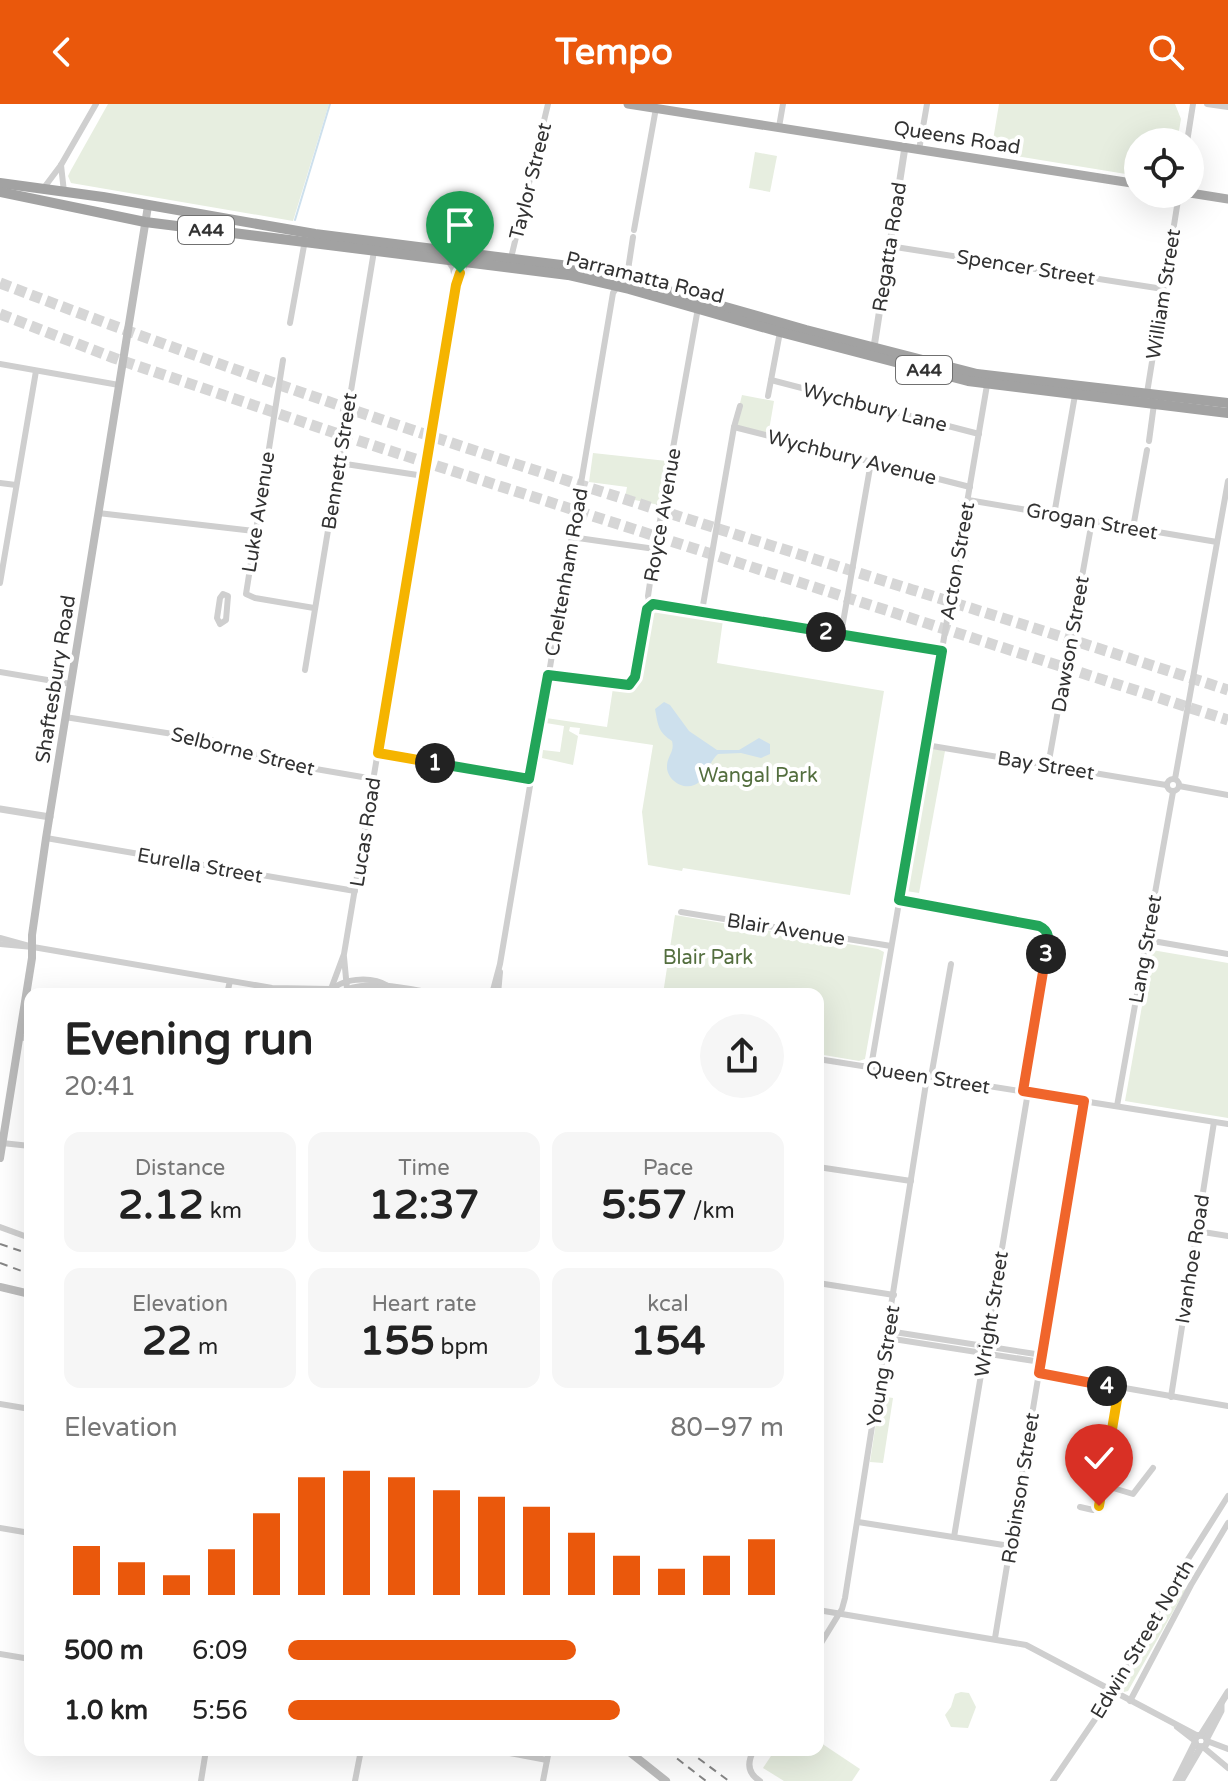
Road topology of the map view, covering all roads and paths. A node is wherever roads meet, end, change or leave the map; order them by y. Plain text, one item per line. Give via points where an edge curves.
1 (96, 104) edge
2 (548, 104) edge
3 (628, 104) edge
4 (783, 104) edge
5 (927, 104) edge
6 (1193, 104) edge
7 (1207, 104) edge
8 (656, 106) edge
9 (1228, 107) edge
10 (779, 127) junction
11 (1189, 128) edge
12 (905, 147) junction
13 (919, 150) junction
14 (61, 165) junction
15 (1124, 182) edge
16 (0, 183) edge
17 (43, 189) junction
18 (0, 192) edge
19 (64, 192) junction
20 (1204, 195) edge
21 (1228, 199) edge
22 (148, 206) junction
23 (1177, 208) edge
24 (145, 222) junction
25 (243, 222) junction
26 (242, 235) junction
27 (306, 237) junction
28 (889, 246) junction
29 (374, 251) junction
30 (511, 258) junction
31 (449, 261) junction
32 (466, 263) junction
33 (621, 282) junction
34 (456, 285) junction
35 (1163, 289) junction
36 (698, 308) junction
37 (290, 323) dead end
38 (780, 332) junction
39 (874, 347) junction
40 (283, 360) dead end
41 (0, 364) edge
42 (36, 371) junction
43 (771, 380) junction
44 (119, 385) junction
45 (987, 385) junction
46 (1147, 393) junction
47 (1075, 395) junction
48 (768, 396) dead end
49 (1228, 403) edge
50 (1154, 404) junction
51 (740, 406) dead end
52 (1228, 413) edge
53 (734, 427) junction
54 (979, 434) junction
55 (1149, 441) dead end
56 (1147, 450) dead end
57 (871, 462) junction
58 (339, 463) junction
59 (424, 476) junction
60 (1228, 481) edge
61 (0, 483) edge
62 (16, 485) junction
63 (970, 487) junction
64 (968, 500) junction
65 (98, 513) junction
66 (1054, 515) junction
67 (1092, 521) junction
68 (1133, 528) junction
69 (1220, 529) junction
70 (254, 531) junction
71 (1228, 531) edge
72 (571, 537) junction
73 (1217, 542) junction
74 (655, 549) junction
75 (0, 583) edge
76 (246, 594) junction
77 (229, 598) dead end
78 (650, 605) junction
79 (314, 608) junction
80 (702, 611) junction
81 (841, 634) junction
82 (942, 651) junction
83 (305, 670) dead end
84 (0, 672) edge
85 (548, 675) junction
86 (71, 684) junction
87 (65, 717) junction
88 (926, 745) junction
89 (378, 753) junction
90 (1048, 766) junction
91 (374, 779) junction
92 (529, 779) junction
93 (1177, 783) junction
94 (1166, 785) junction
95 (1173, 792) junction
96 (1228, 795) edge
97 (0, 809) edge
98 (50, 817) junction
99 (46, 838) junction
100 (355, 891) junction
101 (899, 900) junction
102 (681, 912) dead end
103 (1147, 940) junction
104 (0, 941) edge
105 (891, 946) junction
106 (33, 947) junction
107 (344, 954) junction
108 (1228, 954) edge
109 (500, 964) junction
110 (951, 964) dead end
111 (230, 981) junction
112 (27, 988) edge
113 (228, 988) edge
114 (273, 988) edge
115 (332, 988) edge
116 (345, 988) edge
117 (350, 988) edge
118 (400, 988) edge
119 (494, 988) edge
120 (498, 988) edge
121 (24, 1009) edge
122 (20, 1037) junction
123 (24, 1038) edge
124 (824, 1060) edge
125 (871, 1067) junction
126 (929, 1077) junction
127 (1026, 1092) junction
128 (6, 1095) edge
129 (1084, 1101) junction
130 (1117, 1106) junction
131 (1214, 1122) junction
132 (1228, 1124) edge
133 (1, 1143) edge
134 (24, 1145) edge
135 (0, 1158) edge
136 (824, 1168) edge
137 (911, 1181) junction
138 (0, 1227) edge
139 (1197, 1231) junction
140 (24, 1236) edge
141 (1228, 1236) edge
142 (824, 1284) edge
143 (0, 1287) edge
144 (24, 1293) edge
145 (894, 1295) junction
146 (888, 1334) junction
147 (985, 1350) junction
148 (1041, 1358) junction
149 (1039, 1373) junction
150 (1119, 1388) junction
151 (1171, 1397) junction
152 (0, 1404) edge
153 (1228, 1406) edge
154 (24, 1408) edge
155 (1153, 1468) dead end
156 (1103, 1485) junction
157 (1228, 1496) edge
158 (1080, 1507) dead end
159 (858, 1522) junction
160 (1228, 1523) edge
161 (0, 1528) edge
162 (24, 1532) edge
163 (954, 1537) junction
164 (1010, 1546) junction
165 (824, 1611) edge
166 (840, 1614) junction
167 (995, 1638) junction
168 (824, 1639) edge
169 (0, 1654) edge
170 (24, 1658) edge
171 (1228, 1692) edge
172 (1113, 1693) junction
173 (1130, 1701) junction
174 (1201, 1741) junction
175 (1228, 1749) edge
176 (205, 1756) edge
177 (360, 1756) edge
178 (526, 1756) edge
179 (548, 1756) edge
180 (635, 1756) edge
181 (752, 1756) edge
182 (547, 1760) junction
183 (1228, 1768) edge
184 (201, 1781) edge
185 (355, 1781) edge
186 (543, 1781) edge
187 (666, 1781) edge
188 (760, 1781) edge
189 (1053, 1781) edge
190 (1179, 1781) edge

1 - 14 street
2 - 30 street, Taylor Street
3 - 8 main road, Queens Road
4 - 10 street
5 - 13 street
6 - 11 street
7 - 9 street
8 - 10 main road, Queens Road
8 - 33 street, Cheltenham Road via 628,270
10 - 12 main road, Queens Road
12 - 13 main road, Queens Road
12 - 28 street, Regatta Road
13 - 15 main road, Queens Road
14 - 17 street
14 - 19 street
16 - 17 highway, Parramatta Road / A44
17 - 19 highway, Parramatta Road / A44
18 - 24 highway, Parramatta Road / A44
19 - 22 highway, Parramatta Road / A44
20 - 21 main road
22 - 24 main road, Shaftesbury Road
22 - 25 highway, Parramatta Road / A44
23 - 35 street, William Street
24 - 26 highway, Parramatta Road / A44
24 - 44 main road, Shaftesbury Road
25 - 26 highway
25 - 27 highway, Parramatta Road / A44
26 - 27 highway, Parramatta Road / A44
27 - 29 highway, Parramatta Road / A44
27 - 30 highway, Parramatta Road / A44
27 - 37 street
28 - 35 street, Spencer Street
28 - 39 street, Regatta Road
29 - 31 highway, Parramatta Road / A44
29 - 58 street, Bennett Street
30 - 33 highway, Parramatta Road / A44 via 569,266
31 - 32 highway, Parramatta Road / A44
31 - 34 street, Lucas Road
32 - 33 highway, Parramatta Road / A44
32 - 34 street, Lucas Road
33 - 36 highway, Parramatta Road / A44
33 - 39 highway, Parramatta Road / A44
33 - 72 street, Cheltenham Road via 613,296
34 - 59 street, Lucas Road
35 - 46 street, William Street
36 - 38 highway, Parramatta Road / A44
36 - 74 street, Royce Avenue
38 - 43 street
38 - 45 highway, Parramatta Road / A44
39 - 46 highway, Parramatta Road / A44 via 977,374
40 - 70 street, Luke Avenue
41 - 42 street
42 - 44 street
42 - 62 street
43 - 48 street
43 - 54 street, Wychbury Lane
44 - 65 main road, Shaftesbury Road
45 - 47 highway, Parramatta Road / A44
45 - 54 street, Acton Street
46 - 49 highway, Parramatta Road / A44
47 - 50 highway, Parramatta Road / A44
47 - 66 street
50 - 52 highway, Parramatta Road / A44
50 - 55 street
51 - 53 street
53 - 57 street, Wychbury Avenue
53 - 80 street
54 - 63 street, Acton Street
56 - 68 street
57 - 63 street, Wychbury Avenue
57 - 81 street
58 - 59 street
58 - 79 street, Bennett Street
59 - 89 street, Lucas Road
60 - 69 street
61 - 62 street
62 - 75 street
63 - 64 street, Acton Street
64 - 66 street, Grogan Street
64 - 82 street, Acton Street
65 - 70 street
65 - 86 main road, Shaftesbury Road
66 - 67 street, Grogan Street
67 - 68 street, Grogan Street
67 - 90 street, Dawson Street
68 - 73 street, Grogan Street
69 - 71 street
69 - 73 street
70 - 76 street, Luke Avenue
72 - 74 street
72 - 85 street, Cheltenham Road
73 - 93 street
74 - 78 street, Royce Avenue
76 - 77 street
76 - 79 street, Luke Avenue
78 - 80 street
78 - 85 street, Royce Avenue via 629,685
79 - 83 street, Bennett Street
80 - 81 street
81 - 82 street
82 - 88 street, Acton Street
84 - 86 street
85 - 92 street, Cheltenham Road
86 - 87 main road, Shaftesbury Road
87 - 91 street, Selborne Street via 211,740 275,762
87 - 98 main road, Shaftesbury Road
88 - 90 street, Bay Street
88 - 101 street, Acton Street
89 - 91 street, Lucas Road
89 - 92 street
90 - 94 street, Bay Street
91 - 100 street, Lucas Road
92 - 109 street, Cheltenham Road
93 - 94 street via 1170,780
93 - 95 street
93 - 96 street
94 - 95 street
95 - 103 street, Lang Street
97 - 98 street
98 - 99 main road, Shaftesbury Road
99 - 100 street, Eurella Street
99 - 106 main road, Shaftesbury Road
100 - 107 street, Lucas Road
101 - 105 street, Acton Street
101 - 127 street, Wright Street via 1044,928 1048,942
102 - 105 street, Blair Avenue
103 - 108 street
103 - 130 street, Lang Street
104 - 106 street
105 - 125 street, Acton Street
106 - 111 street
106 - 112 main road, Shaftesbury Road
107 - 115 street, Lucas Road
107 - 116 street, Lucas Road
109 - 119 street, Cheltenham Road
109 - 120 street, Cheltenham Road
110 - 126 street, Young Street
111 - 113 street
111 - 114 street
117 - 118 street
121 - 122 main road, Shaftesbury Road
122 - 123 street
122 - 128 main road, Shaftesbury Road
124 - 125 street, Queen Street
125 - 126 street, Queen Street
126 - 127 street, Queen Street
126 - 137 street, Young Street
127 - 129 street, Queen Street
127 - 147 street, Wright Street
128 - 133 main road, Shaftesbury Road
129 - 130 street, Queen Street
129 - 148 street, Robinson Street
130 - 131 street, Queen Street
131 - 132 street, Queen Street
131 - 139 street, Ivanhoe Road
133 - 134 street
133 - 135 main road, Shaftesbury Road
136 - 137 street
137 - 145 street, Young Street
138 - 140 street
139 - 141 street
139 - 151 street, Ivanhoe Road
142 - 145 street
143 - 144 main road
145 - 146 street, Young Street
146 - 147 street
146 - 159 street, Young Street
147 - 148 street
147 - 163 street, Wright Street
148 - 149 street, Robinson Street
149 - 150 street
149 - 164 street, Robinson Street
150 - 151 street
150 - 156 street
151 - 153 street
152 - 154 street
155 - 156 street via 1133,1494
156 - 158 street via 1097,1509
157 - 172 street, Edwin Street North
159 - 163 street
159 - 166 street, Young Street
160 - 173 street, Edwin Street North
161 - 162 street
163 - 164 street
164 - 167 street, Robinson Street
165 - 166 street
166 - 167 street
166 - 168 street, Young Street
167 - 172 street via 1026,1645
169 - 170 street
171 - 174 street
172 - 173 street
172 - 189 street, Edwin Street North
173 - 174 street
174 - 175 street
174 - 183 street
174 - 190 street
176 - 184 street
177 - 185 street
178 - 182 street
179 - 182 street
180 - 187 main road
181 - 188 street via 749,1768
182 - 186 street

